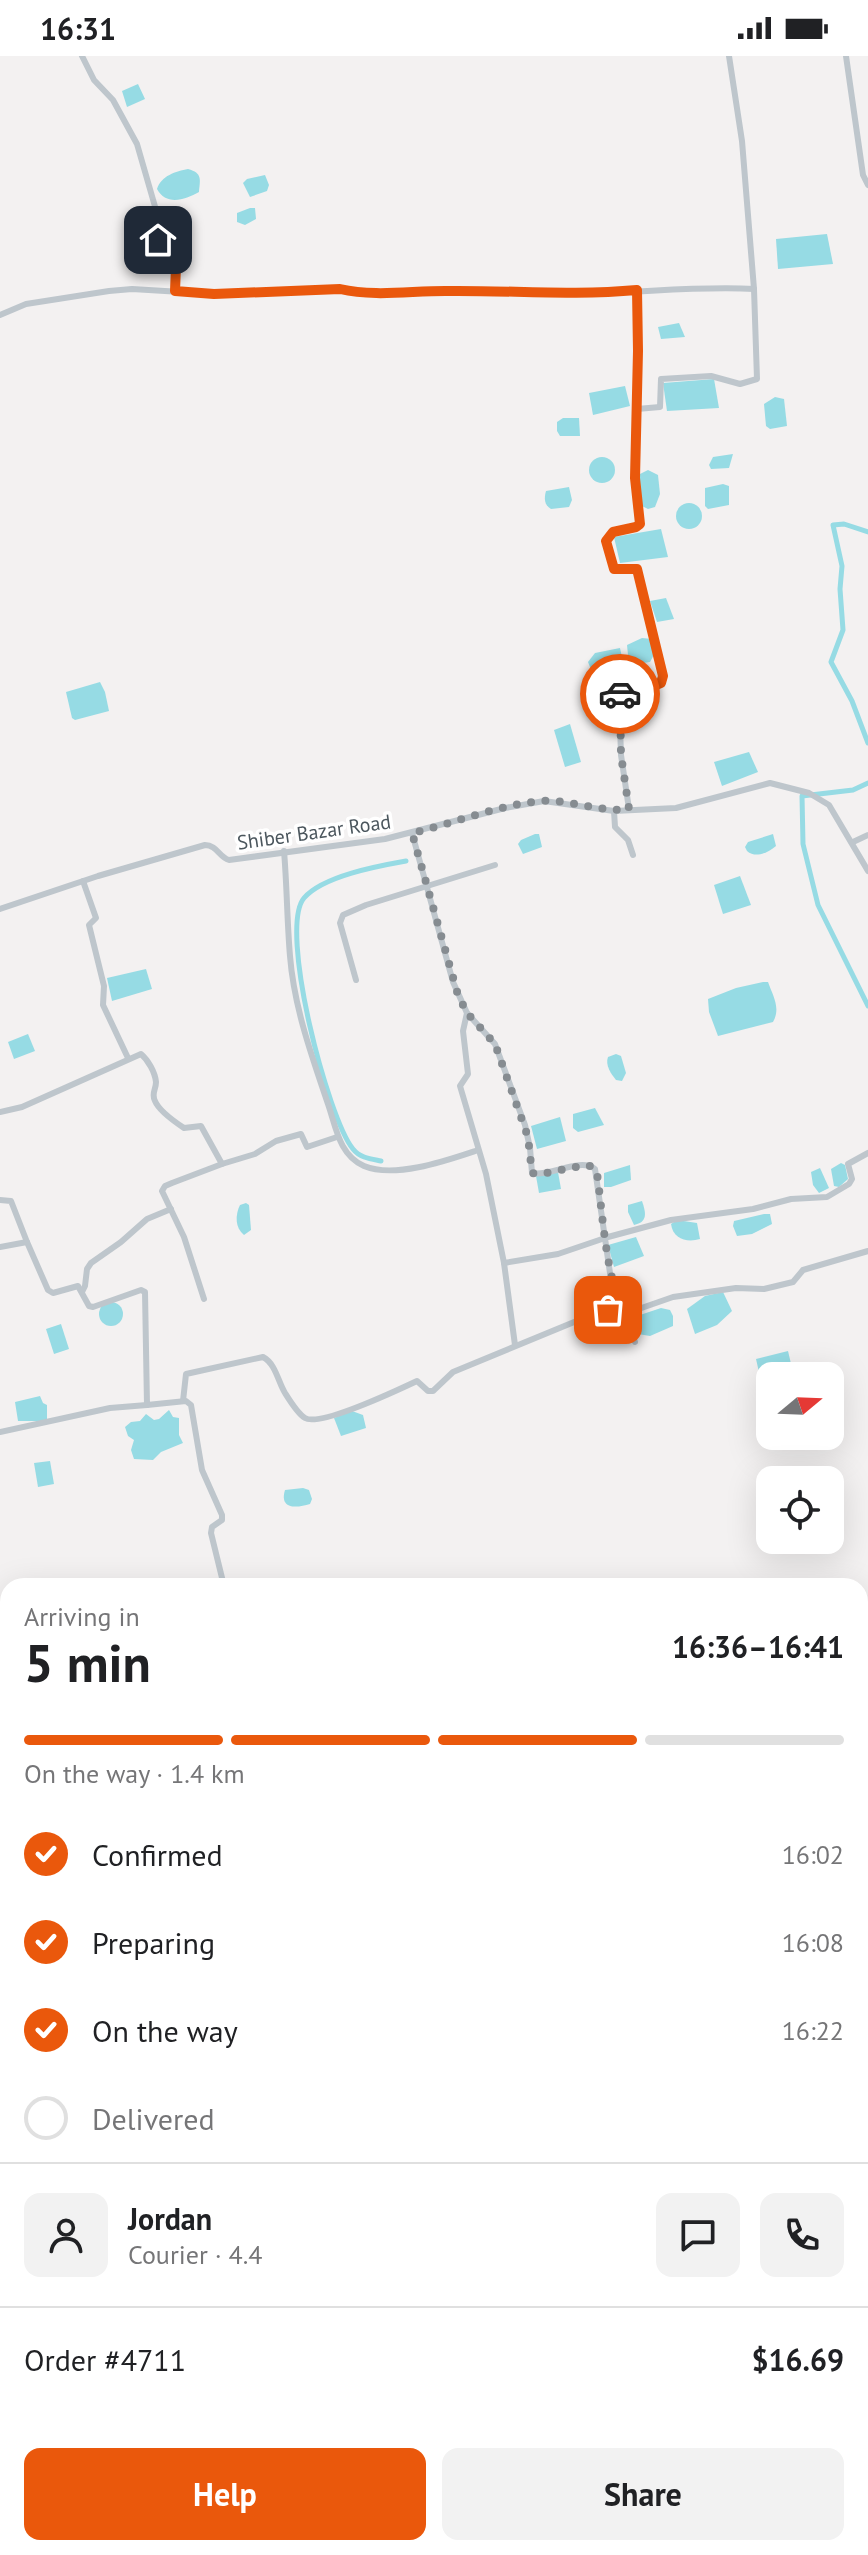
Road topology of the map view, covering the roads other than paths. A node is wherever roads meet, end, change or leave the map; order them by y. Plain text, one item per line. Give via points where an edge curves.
1 (82, 56) edge
2 (729, 56) edge
3 (846, 56) edge
4 (868, 185) edge
5 (754, 289) junction
6 (637, 290) junction
7 (175, 291) junction
8 (0, 315) edge
9 (637, 409) junction
10 (629, 809) junction
11 (614, 811) junction
12 (412, 833) junction
13 (868, 835) edge
14 (853, 842) junction
15 (284, 851) junction
16 (633, 855) dead end
17 (495, 865) dead end
18 (868, 871) edge
19 (83, 881) junction
20 (429, 884) junction
21 (0, 909) edge
22 (356, 980) dead end
23 (467, 1013) junction
24 (128, 1058) junction
25 (0, 1112) edge
26 (337, 1137) junction
27 (478, 1150) junction
28 (868, 1153) edge
29 (222, 1164) junction
30 (0, 1200) edge
31 (171, 1209) junction
32 (605, 1238) junction
33 (27, 1242) junction
34 (0, 1247) edge
35 (868, 1251) edge
36 (504, 1263) junction
37 (82, 1292) junction
38 (204, 1299) dead end
39 (620, 1306) junction
40 (635, 1342) dead end
41 (515, 1345) junction
42 (183, 1401) junction
43 (147, 1405) junction
44 (0, 1432) edge
45 (222, 1578) edge

1 - 7 street via 137,144 156,210 159,245 176,267
2 - 5 street
3 - 4 street
5 - 6 street
5 - 9 street via 757,379 744,384 711,376 661,379 661,406
6 - 7 street
6 - 9 street
7 - 8 street via 84,294 18,306
9 - 10 street via 640,524 613,532 606,541 614,569 637,569 663,676 655,686 626,689 619,695
10 - 11 street, Shiber Bazar Road
10 - 14 street, Shiber Bazar Road via 676,808 775,783 829,805
11 - 12 street, Shiber Bazar Road via 544,801
11 - 16 street via 615,827
12 - 15 street, Shiber Bazar Road
12 - 20 street
13 - 14 street
14 - 18 street, Shiber Bazar Road
15 - 19 street, Shiber Bazar Road via 229,860 205,845
15 - 26 street via 297,999
17 - 20 street
19 - 21 street, Shiber Bazar Road
19 - 24 street via 96,918 89,925 104,986 103,1005
20 - 22 street via 340,919
20 - 23 street via 453,982
23 - 27 street via 463,1031 468,1074 460,1086
23 - 32 street via 495,1044 528,1137 532,1173 593,1167
24 - 25 street
24 - 29 street via 144,1056 154,1076 157,1104 184,1128 201,1126
26 - 27 street via 365,1166 397,1170
26 - 29 street via 307,1147 301,1134
27 - 36 street
28 - 32 street via 848,1164 849,1184 827,1197 671,1220
29 - 31 street via 165,1186 163,1197
30 - 33 street via 11,1201
31 - 37 street via 147,1219 91,1263
31 - 38 street
32 - 36 street via 558,1254
32 - 39 street
33 - 34 street
33 - 37 street via 50,1292 74,1286
35 - 39 street via 803,1270 793,1282 764,1289 673,1297 630,1312
36 - 41 street
37 - 43 street via 93,1307 145,1292
39 - 40 street
39 - 41 street
41 - 42 street via 453,1372 433,1391 417,1381 373,1402 314,1420 303,1417 263,1357 186,1374
42 - 43 street
42 - 45 street via 191,1405 202,1470 222,1515 210,1529
43 - 44 street

